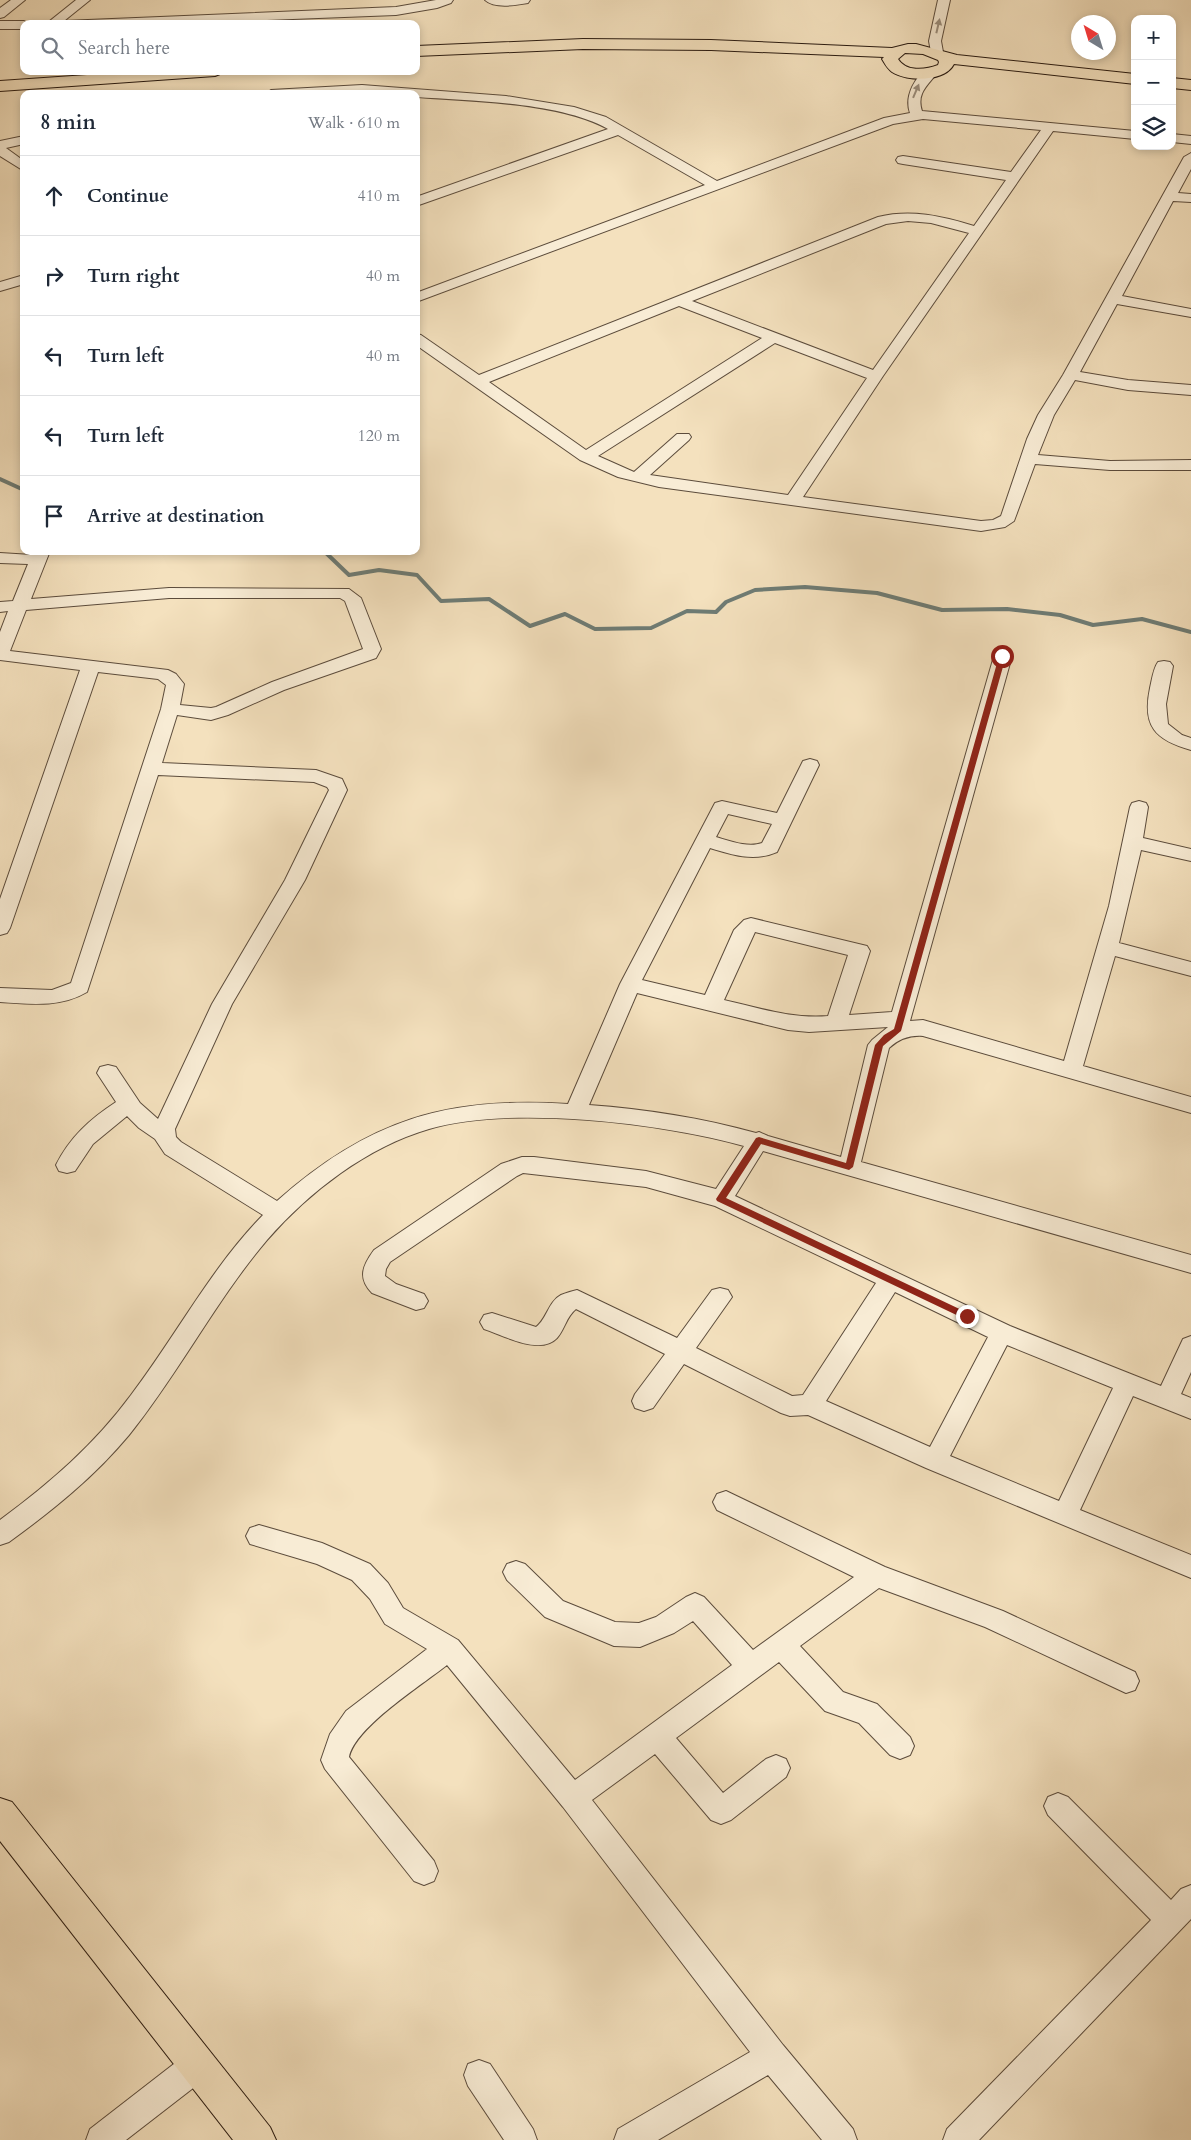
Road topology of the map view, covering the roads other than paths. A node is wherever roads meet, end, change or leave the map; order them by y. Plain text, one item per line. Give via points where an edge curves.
1 (19, 0) edge
2 (84, 0) edge
3 (447, 0) edge
4 (491, 0) edge
5 (524, 0) edge
6 (932, 0) edge
7 (944, 0) edge
8 (0, 14) edge
9 (928, 16) dead end
10 (57, 20) edge
11 (168, 20) edge
12 (0, 25) edge
13 (20, 25) edge
14 (420, 51) edge
15 (420, 58) edge
16 (897, 63) junction
17 (938, 63) junction
18 (32, 75) edge
19 (158, 75) edge
20 (0, 77) edge
21 (1131, 79) edge
22 (1176, 83) edge
23 (1191, 85) edge
24 (0, 86) edge
25 (1131, 86) edge
26 (312, 90) edge
27 (375, 90) edge
28 (1176, 90) edge
29 (1191, 92) edge
30 (420, 93) edge
31 (912, 116) junction
32 (1050, 126) junction
33 (619, 130) junction
34 (1131, 135) edge
35 (1176, 138) edge
36 (1191, 140) edge
37 (20, 141) edge
38 (0, 145) edge
39 (0, 150) edge
40 (1191, 158) edge
41 (903, 160) dead end
42 (20, 164) edge
43 (1015, 177) junction
44 (716, 186) junction
45 (1170, 197) junction
46 (1191, 198) edge
47 (420, 201) edge
48 (977, 231) junction
49 (20, 280) edge
50 (0, 287) edge
51 (420, 297) edge
52 (1112, 299) junction
53 (679, 301) junction
54 (1191, 313) edge
55 (773, 337) junction
56 (420, 341) edge
57 (1071, 375) junction
58 (876, 376) junction
59 (478, 381) junction
60 (1191, 390) edge
61 (683, 437) dead end
62 (586, 457) junction
63 (1028, 458) junction
64 (1191, 465) edge
65 (636, 478) junction
66 (793, 500) junction
67 (41, 556) edge
68 (0, 558) edge
69 (20, 606) junction
70 (0, 607) edge
71 (0, 654) edge
72 (1002, 656) dead end
73 (91, 665) junction
74 (1164, 666) dead end
75 (170, 709) junction
76 (1191, 744) edge
77 (810, 765) dead end
78 (151, 769) junction
79 (1139, 808) dead end
80 (783, 820) junction
81 (704, 840) junction
82 (1134, 842) junction
83 (1191, 855) edge
84 (0, 928) edge
85 (1108, 947) junction
86 (1191, 969) edge
87 (630, 984) junction
88 (0, 995) edge
89 (712, 1004) junction
90 (836, 1024) junction
91 (899, 1025) junction
92 (1072, 1069) junction
93 (108, 1073) dead end
94 (129, 1104) junction
95 (1191, 1105) edge
96 (576, 1111) junction
97 (166, 1135) junction
98 (759, 1140) junction
99 (67, 1166) dead end
100 (849, 1167) junction
101 (720, 1199) junction
102 (278, 1213) junction
103 (1191, 1264) edge
104 (890, 1281) junction
105 (720, 1297) dead end
106 (416, 1301) dead end
107 (492, 1322) dead end
108 (1002, 1333) junction
109 (1191, 1346) edge
110 (682, 1351) junction
111 (1127, 1384) junction
112 (1167, 1399) junction
113 (644, 1401) dead end
114 (810, 1405) junction
115 (1191, 1409) edge
116 (935, 1460) junction
117 (726, 1502) dead end
118 (1065, 1515) junction
119 (0, 1534) edge
120 (259, 1536) dead end
121 (1191, 1567) edge
122 (516, 1572) dead end
123 (876, 1575) junction
124 (781, 1645) junction
125 (450, 1648) junction
126 (751, 1667) junction
127 (1126, 1681) dead end
128 (657, 1736) junction
129 (900, 1746) dead end
130 (776, 1768) dead end
131 (573, 1798) junction
132 (1058, 1806) dead end
133 (0, 1814) edge
134 (424, 1870) dead end
135 (1191, 1899) edge
136 (1171, 1920) junction
137 (772, 2056) junction
138 (199, 2064) junction
139 (479, 2075) dead end
140 (101, 2140) edge
141 (257, 2140) edge
142 (522, 2140) edge
143 (629, 2140) edge
144 (842, 2140) edge
145 (958, 2140) edge

1 - 8 street
2 - 10 street
3 - 11 street via 396,11
4 - 5 street
6 - 9 street
17 -> 7 street via 935,41
12 - 13 street
14 - 16 main road via 592,44 711,46
15 - 16 main road via 566,52 702,52
16 - 17 main road via 916,73
16 - 17 main road via 919,45
16 - 31 street via 906,79 901,105
17 - 21 main road via 969,61
17 - 25 main road via 959,69
31 -> 17 street via 915,93
18 - 20 main road
19 - 24 main road
22 - 23 main road
26 - 27 street
28 - 29 main road
30 - 33 street via 483,98 574,111
31 - 32 street
31 - 44 street via 889,121
32 - 34 street
32 - 43 street
33 - 44 street
33 - 47 street
35 - 36 street
37 - 38 street
39 - 42 street
40 - 45 street
41 - 43 street
43 - 48 street
44 - 51 street
45 - 46 street
45 - 52 street
48 - 53 street via 918,216 883,220
48 - 58 street
49 - 50 street
52 - 54 street
52 - 57 street
53 - 55 street
53 - 59 street
55 - 58 street
55 - 62 street
56 - 59 street
57 - 60 street via 1151,388
57 - 63 street via 1046,415
58 - 66 street
59 - 62 street
61 - 65 street
62 - 65 street
63 - 64 street via 1107,466
63 - 66 street via 1008,518 992,525
65 - 66 street
67 - 68 street
67 - 69 street
69 - 70 street
69 - 71 street
69 - 75 street via 208,592 343,593 352,598 372,650 364,658 321,669 212,714
71 - 73 street
72 - 91 street
73 - 75 street via 162,674 170,678 175,684
73 - 84 street
74 - 76 street via 1155,710 1162,731
75 - 78 street
77 - 80 street
78 - 88 street via 80,986 60,997
78 - 97 street via 316,776 335,784 338,790 295,880 222,1004 164,1129
79 - 82 street
80 - 81 street via 770,847 763,851
80 - 81 street via 722,807
81 - 87 street
82 - 83 street
82 - 85 street
85 - 86 street
85 - 92 street
87 - 89 street
87 - 96 street
89 - 90 street via 788,1023
89 - 90 street via 744,930 752,925 860,951
90 - 91 street
91 - 92 street via 924,1028
91 - 100 street via 879,1045
92 - 95 street
93 - 94 street
94 - 97 street via 146,1124
94 - 99 street via 90,1133 72,1152
96 - 98 street via 673,1123
96 - 102 street via 497,1111 458,1115 390,1134 323,1174
97 - 102 street via 173,1148
98 - 100 street
98 - 101 street
100 - 103 street
101 - 104 street
101 - 106 street via 646,1179 534,1165 509,1170 382,1256 373,1266 372,1276 378,1286
102 - 119 street via 255,1239 149,1389 98,1452 74,1477
104 - 108 street
104 - 114 street
105 - 110 street
107 - 110 street via 541,1336 547,1334 563,1305 577,1299
108 - 111 street
108 - 116 street
109 - 112 street
110 - 113 street
110 - 114 street via 790,1406
111 - 112 street
111 - 118 street
112 - 115 street
114 - 116 street
116 - 118 street
117 - 123 street
118 - 121 street
120 - 125 street via 322,1554 361,1572 379,1591 394,1616
122 - 126 street via 554,1609 614,1634 640,1635 695,1606
123 - 124 street
123 - 127 street via 994,1619
124 - 126 street
124 - 129 street via 834,1702 868,1713
125 - 131 street
125 - 134 street via 356,1720 336,1749 335,1760
126 - 128 street
128 - 130 street via 721,1811
128 - 131 street
131 - 137 street
132 - 136 street
133 - 138 main road
135 - 136 street
136 - 145 street
137 - 143 street
137 - 144 street
138 - 140 street
138 - 141 main road
139 - 142 street

